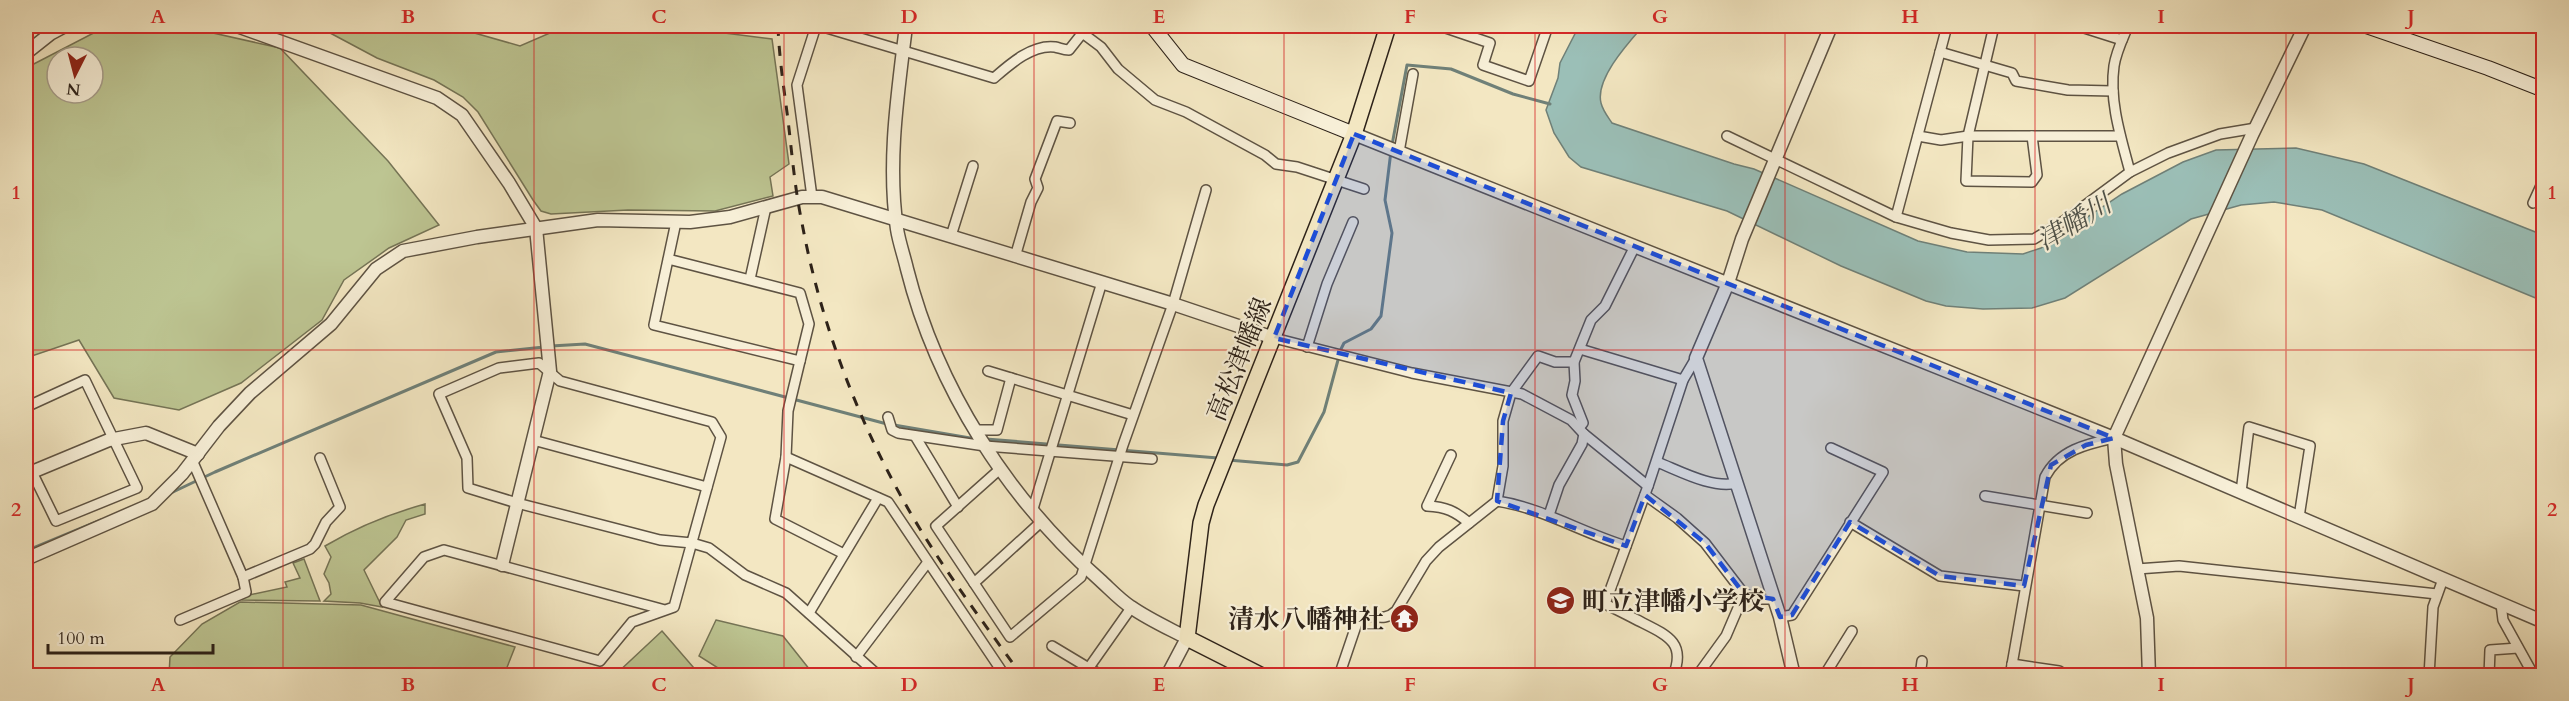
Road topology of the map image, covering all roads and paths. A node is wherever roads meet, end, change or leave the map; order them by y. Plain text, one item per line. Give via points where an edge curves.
1 (65, 26) edge
2 (237, 26) edge
3 (818, 26) edge
4 (906, 26) edge
5 (1072, 26) edge
6 (1152, 26) edge
7 (1388, 26) edge
8 (1440, 26) edge
9 (1548, 26) edge
10 (1831, 26) edge
11 (1947, 26) edge
12 (1994, 26) edge
13 (2078, 26) edge
14 (2128, 26) edge
15 (2305, 26) edge
16 (2366, 26) edge
17 (1086, 29) edge
18 (2122, 40) junction
19 (903, 51) junction
20 (1940, 52) junction
21 (26, 53) edge
22 (1984, 64) junction
23 (1413, 74) dead end
24 (2544, 90) edge
25 (2113, 91) junction
26 (1070, 123) dead end
27 (2254, 132) junction
28 (1354, 134) junction
29 (1727, 136) dead end
30 (1918, 136) junction
31 (1968, 136) junction
32 (2032, 136) junction
33 (2120, 136) junction
34 (1393, 150) junction
35 (1775, 160) junction
36 (973, 166) dead end
37 (2130, 172) junction
38 (2544, 179) edge
39 (1336, 180) junction
40 (1364, 189) dead end
41 (1206, 190) dead end
42 (812, 197) junction
43 (2533, 203) dead end
44 (766, 207) junction
45 (1896, 217) junction
46 (897, 218) junction
47 (676, 222) junction
48 (1353, 222) dead end
49 (536, 228) junction
50 (951, 236) junction
51 (1635, 246) junction
52 (1014, 256) junction
53 (668, 260) junction
54 (750, 279) junction
55 (1102, 282) junction
56 (1728, 283) junction
57 (1173, 304) junction
58 (1274, 338) junction
59 (1307, 346) junction
60 (1580, 349) junction
61 (1696, 357) junction
62 (800, 362) junction
63 (1574, 362) junction
64 (550, 371) junction
65 (988, 371) dead end
66 (1011, 378) junction
67 (1683, 380) junction
68 (1511, 393) junction
69 (1068, 395) junction
70 (26, 407) edge
71 (1133, 415) junction
72 (889, 422) dead end
73 (1581, 431) junction
74 (915, 436) junction
75 (981, 438) junction
76 (2114, 438) junction
77 (112, 440) junction
78 (532, 440) junction
79 (1052, 447) junction
80 (1831, 448) dead end
81 (1121, 452) junction
82 (1451, 455) dead end
83 (195, 457) junction
84 (786, 457) junction
85 (320, 458) dead end
86 (1152, 459) dead end
87 (1657, 462) junction
88 (1000, 469) junction
89 (28, 472) edge
90 (1737, 483) junction
91 (707, 487) junction
92 (1647, 491) junction
93 (2241, 492) junction
94 (1985, 496) dead end
95 (878, 498) junction
96 (1497, 501) junction
97 (517, 503) junction
98 (2039, 505) junction
99 (957, 507) junction
100 (1032, 512) junction
101 (2087, 513) dead end
102 (1550, 515) junction
103 (2299, 517) junction
104 (1041, 522) junction
105 (1850, 522) junction
106 (1468, 523) junction
107 (692, 543) junction
108 (1626, 546) junction
109 (844, 554) junction
110 (26, 559) edge
111 (928, 562) junction
112 (502, 565) junction
113 (1085, 567) junction
114 (2138, 569) junction
115 (243, 577) junction
116 (2443, 579) junction
117 (974, 583) junction
118 (2024, 586) junction
119 (1744, 594) junction
120 (2437, 594) junction
121 (1773, 599) junction
122 (2501, 604) junction
123 (1131, 608) junction
124 (665, 610) junction
125 (809, 613) junction
126 (1780, 617) junction
127 (180, 620) dead end
128 (2544, 622) edge
129 (1852, 631) dead end
130 (1187, 638) junction
131 (1052, 646) dead end
132 (2518, 648) junction
133 (856, 657) junction
134 (1922, 661) dead end
135 (2012, 664) junction
136 (1086, 672) edge
137 (999, 673) edge
138 (879, 675) edge
139 (1102, 675) edge
140 (1167, 675) edge
141 (1262, 675) edge
142 (1339, 675) edge
143 (1673, 675) edge
144 (1697, 675) edge
145 (1794, 675) edge
146 (1824, 675) edge
147 (1920, 675) edge
148 (2010, 675) edge
149 (2059, 675) edge
150 (2149, 675) edge
151 (2430, 675) edge
152 (2489, 675) edge
153 (2534, 675) edge

1 - 21 street
2 - 49 street via 437,98 462,116
3 - 19 street
3 - 42 street via 796,85
4 - 19 street
5 - 17 street
6 - 28 main road via 1183,65
7 - 28 main road, 高松津幡線
8 - 9 street via 1490,43 1483,65 1529,81
10 - 35 street
11 - 20 street
12 - 22 street
13 - 18 street
14 - 18 street
15 - 27 street
16 - 24 main road
17 - 19 street via 1069,50 1055,47 1028,52 994,78
17 - 39 street via 1118,69 1155,100 1186,112 1276,164
18 - 25 street via 2114,64
19 - 46 street via 894,160
20 - 22 street
20 - 30 street
22 - 25 street via 2012,72 2016,81 2068,90
22 - 31 street
23 - 34 street
25 - 33 street
26 - 52 street via 1057,121 1035,179 1038,188
27 - 37 street via 2220,134
27 - 76 street
28 - 34 street
28 - 39 main road, 高松津幡線
29 - 35 street
30 - 31 street via 1941,140
30 - 45 street
31 - 32 street
31 - 32 street via 1966,181 2002,183 2032,182 2037,175
32 - 33 street
33 - 37 street
34 - 51 street
35 - 45 street
35 - 56 street
36 - 50 street
37 - 45 street via 2034,239 1989,240
38 - 43 street
39 - 40 street
39 - 58 main road, 高松津幡線
41 - 57 street
42 - 44 street
42 - 46 street
44 - 47 street via 730,218
44 - 54 street
46 - 50 street
46 - 75 street via 918,310 947,380
47 - 49 street via 598,220
47 - 53 street
48 - 59 street
49 - 64 street
49 - 83 street via 403,251 376,269 331,324 250,393
50 - 52 street
51 - 56 street
51 - 60 street via 1605,306 1591,320
52 - 55 street
53 - 54 street
53 - 62 street via 654,325
54 - 62 street via 800,293 809,324
55 - 57 street
55 - 69 street
56 - 61 street
56 - 76 street
57 - 58 street
57 - 71 street
58 - 59 street
58 - 130 main road, 高松津幡線 via 1201,523
59 - 68 street via 1412,374
60 - 63 street
60 - 67 street
61 - 67 street
61 - 90 street
62 - 84 street via 791,400
63 - 68 street via 1555,362 1538,356
63 - 73 street via 1572,395 1583,423
64 - 78 street
64 - 91 street via 560,381 712,422 721,437
64 - 97 street via 539,363 499,368 439,394 466,458 468,488
65 - 66 street
66 - 69 street
66 - 75 street via 997,430
67 - 87 street
68 - 73 street via 1522,394 1571,420
68 - 96 street via 1503,421 1503,466
69 - 71 street
69 - 79 street
70 - 77 street via 85,380
71 - 81 street
72 - 74 street via 898,434
73 - 92 street
73 - 102 street via 1582,444 1559,485
74 - 75 street
74 - 99 street
75 - 79 street
75 - 88 street
76 - 93 street
76 - 98 street via 2086,445 2051,465 2044,477
76 - 114 street
77 - 83 street via 146,433
77 - 89 street
77 - 89 street via 137,488 56,521
78 - 91 street
78 - 97 street
79 - 81 street
79 - 100 street
80 - 105 street via 1883,472
81 - 86 street
81 - 113 street
82 - 106 street via 1427,506 1445,507
83 - 110 street via 152,504
83 - 115 street via 200,478
84 - 95 street
84 - 109 street via 775,519
85 - 115 street via 340,507 310,549
87 - 90 street via 1726,486
87 - 92 street
88 - 99 street
88 - 100 street
90 - 121 street
91 - 107 street
92 - 108 street
92 - 119 street via 1705,543
93 - 103 street
93 - 103 street via 2249,427 2310,446
94 - 98 street
95 - 109 street
95 - 111 street via 888,502
96 - 102 street
96 - 106 street
97 - 107 street via 660,540
97 - 112 street
98 - 101 street
98 - 118 street
99 - 117 street via 936,526
100 - 104 street
102 - 108 street
103 - 116 street
104 - 113 street
104 - 117 street
105 - 118 street via 1940,576
105 - 126 street via 1792,615
106 - 142 street via 1426,561 1396,611 1384,619 1362,616 1358,620
107 - 124 street via 674,607
107 - 125 street via 709,548 745,575 786,593
108 - 143 street via 1605,604 1667,635 1677,651
109 - 125 street
111 - 133 street
111 - 137 street
112 - 124 street
112 - 124 street via 444,550 424,556 385,602 600,661 632,622
113 - 117 street via 1081,577 1010,638
113 - 123 street
114 - 120 street via 2179,566
114 - 150 street
115 - 127 street via 246,592
116 - 120 street
116 - 122 street
118 - 135 street
119 - 121 street
119 - 144 street via 1726,636
120 - 151 street
121 - 126 street
122 - 128 street
122 - 132 street via 2503,620
123 - 130 street
123 - 136 street
125 - 133 street
126 - 145 street
129 - 146 street
130 - 140 street
130 - 141 main road
131 - 136 street
132 - 152 street via 2490,650
132 - 153 street
133 - 138 street
134 - 147 street
135 - 148 street
135 - 149 street via 2059,671
136 - 139 street

